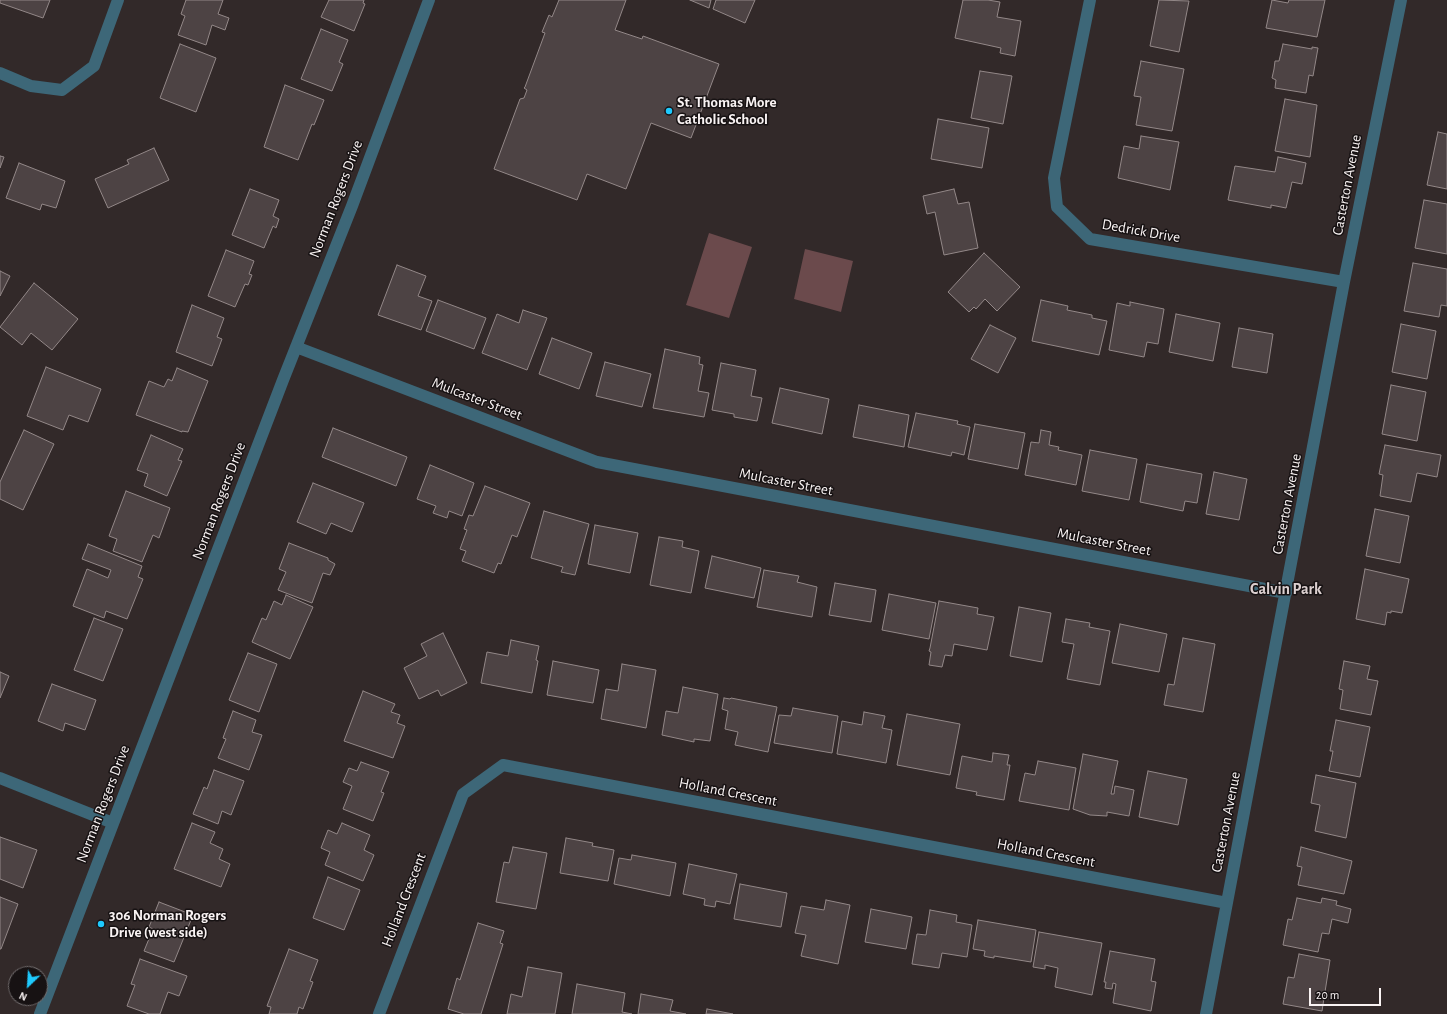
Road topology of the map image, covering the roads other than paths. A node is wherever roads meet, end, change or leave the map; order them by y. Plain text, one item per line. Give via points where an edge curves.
1 (118, 0) edge
2 (429, 0) edge
3 (1090, 0) edge
4 (1401, 0) edge
5 (0, 73) edge
6 (1344, 282) junction
7 (296, 347) junction
8 (1286, 593) junction
9 (0, 778) edge
10 (113, 823) junction
11 (1227, 904) junction
12 (40, 1014) edge
13 (379, 1014) edge
14 (1206, 1014) edge

1 - 5 street via 94,66 62,90 31,86
2 - 7 street, Norman Rogers Drive
3 - 6 street, Dedrick Drive via 1054,178 1057,207 1090,239
4 - 6 street, Casterton Avenue
6 - 8 street, Casterton Avenue
7 - 8 street, Mulcaster Street via 596,462
7 - 10 street, Norman Rogers Drive
8 - 11 street, Casterton Avenue
9 - 10 street
10 - 12 street, Norman Rogers Drive
11 - 13 street, Holland Crescent via 503,765 463,794
11 - 14 street, Casterton Avenue

